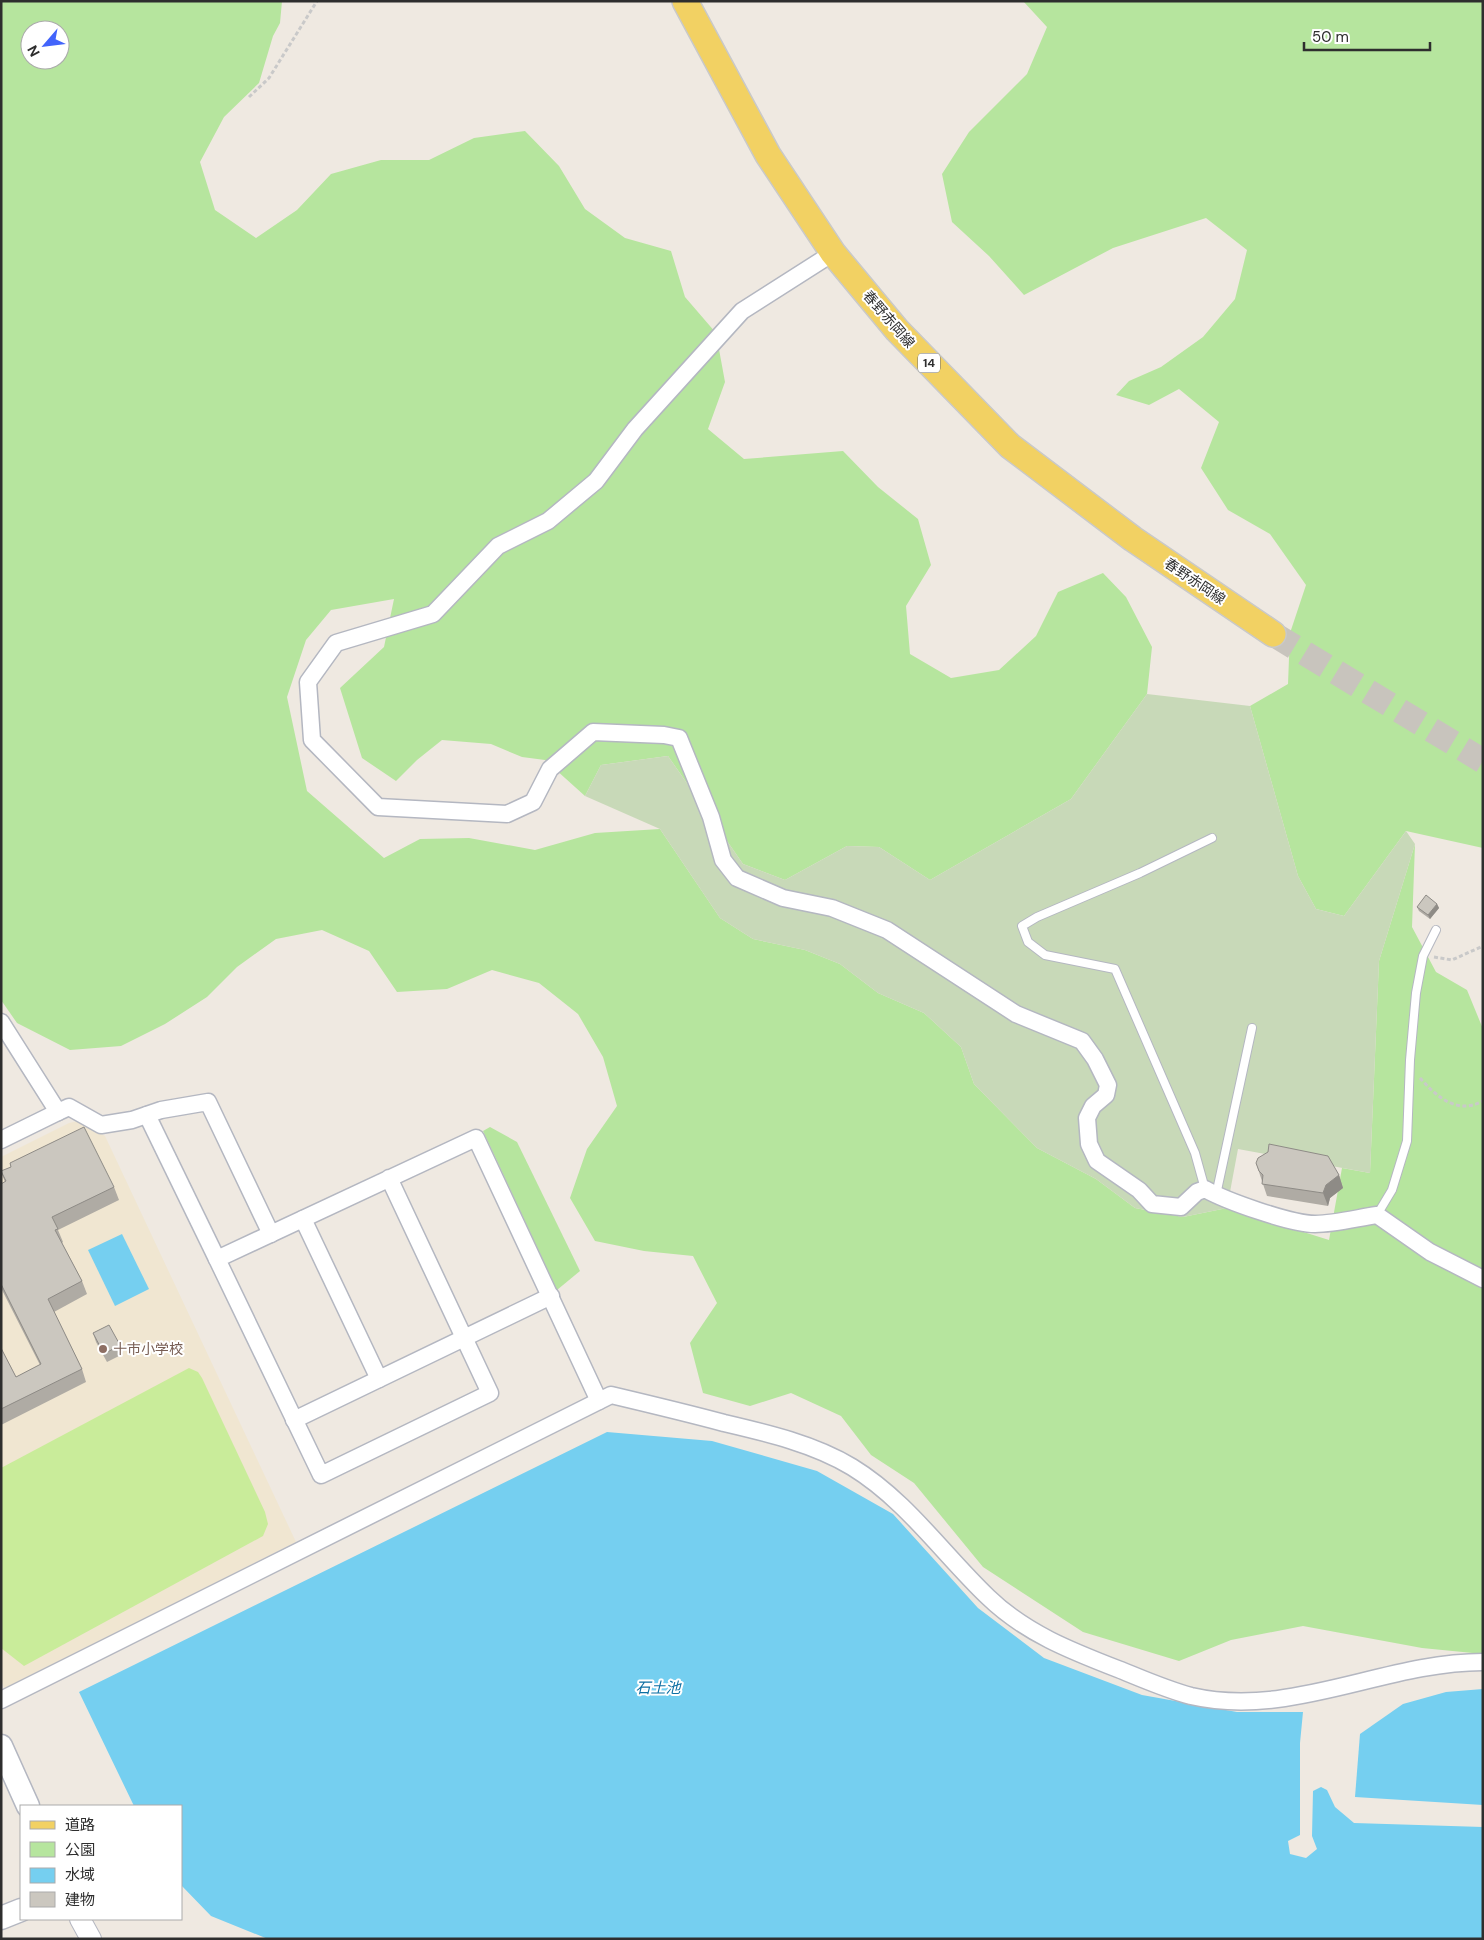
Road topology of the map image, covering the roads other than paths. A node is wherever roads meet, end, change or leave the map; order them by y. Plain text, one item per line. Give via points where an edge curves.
1 (685, 1) edge
2 (834, 253) junction
3 (1273, 634) tunnel mouth
4 (1212, 838) dead end
5 (1436, 930) dead end
6 (1, 1022) edge
7 (1252, 1028) dead end
8 (58, 1112) junction
9 (147, 1115) junction
10 (1, 1140) edge
11 (389, 1178) junction
12 (1210, 1192) junction
13 (1376, 1215) junction
14 (303, 1219) junction
15 (271, 1234) junction
16 (216, 1260) junction
17 (1483, 1278) edge
18 (551, 1296) junction
19 (464, 1337) junction
20 (379, 1379) junction
21 (599, 1401) junction
22 (294, 1420) junction
23 (1483, 1662) edge
24 (1, 1700) edge
25 (1, 1746) edge
26 (28, 1805) edge
27 (20, 1910) edge
28 (1, 1918) edge
29 (81, 1920) edge
30 (91, 1939) edge

1 - 2 main road, 春野赤岡線 / 14 via 768,156
2 - 3 main road, 春野赤岡線 / 14 via 897,330 1010,446 1133,539
2 - 12 street via 742,311 635,429 596,481 548,521 498,546 434,614 336,643 308,682 312,740 378,808 507,814 533,802 550,769 593,732 679,738 711,817 723,860 737,878 783,898 832,908 887,930 1016,1014 1082,1041 1108,1085 1106,1094 1093,1106 1087,1118 1089,1144 1097,1161 1139,1190 1152,1204 1180,1207 1197,1192
4 - 12 lane via 1022,926 1028,942 1045,955 1115,969
5 - 13 lane via 1423,956 1416,993 1407,1141 1392,1190
6 - 8 street
7 - 12 lane
8 - 9 street via 69,1107 101,1124
8 - 10 street
9 - 15 street via 208,1102
9 - 16 street
11 - 14 street
11 - 18 street via 476,1138
11 - 19 street
12 - 13 street via 1282,1217 1314,1224
13 - 17 street via 1430,1252
14 - 15 street
14 - 20 street
15 - 16 street
16 - 22 street
18 - 19 street
18 - 21 street
19 - 20 street
19 - 22 street via 490,1393 321,1475
20 - 22 street
21 - 23 street via 611,1395 766,1433 824,1452 875,1483 988,1596 1029,1630 1076,1653 1193,1696 1241,1701 1292,1698 1436,1666
21 - 24 street
25 - 26 main road
27 - 28 main road
29 - 30 street

